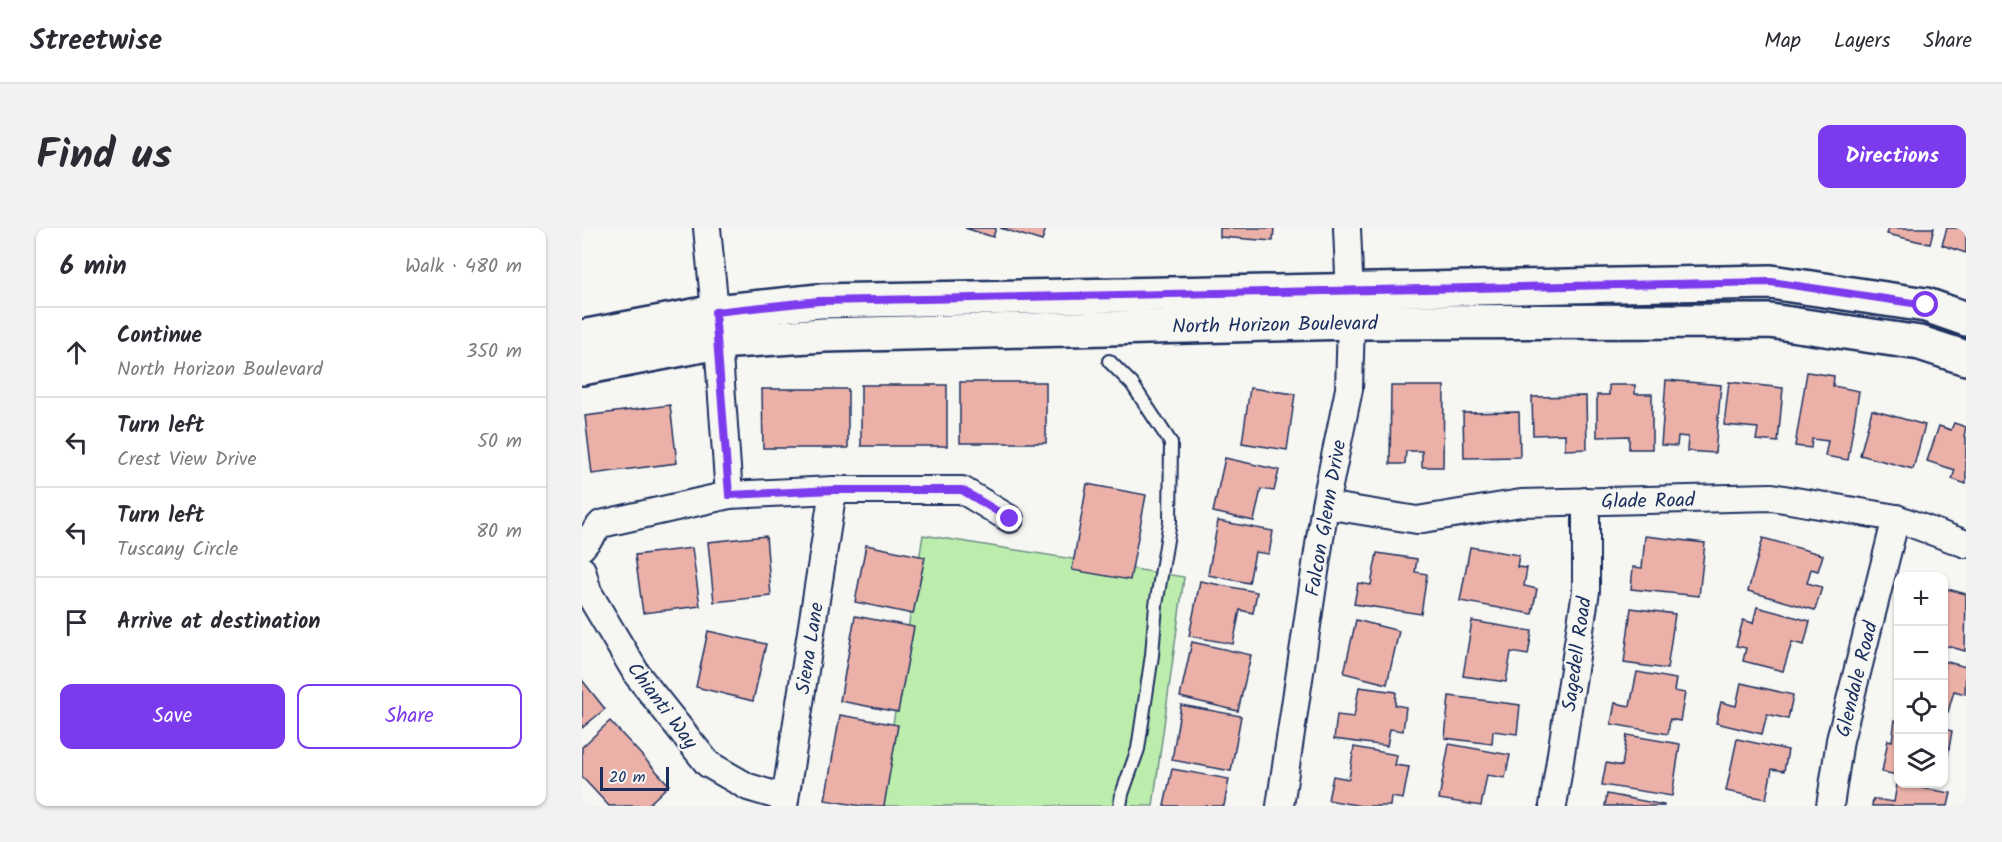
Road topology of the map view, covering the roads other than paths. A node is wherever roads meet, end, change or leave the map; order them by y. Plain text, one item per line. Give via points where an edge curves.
1 (706, 228) edge
2 (1347, 228) edge
3 (1350, 306) junction
4 (1966, 319) edge
5 (716, 327) junction
6 (582, 337) edge
7 (1966, 358) edge
8 (1109, 361) dead end
9 (582, 368) edge
10 (833, 490) junction
11 (729, 495) junction
12 (1586, 501) junction
13 (1325, 505) junction
14 (1896, 518) junction
15 (1010, 519) dead end
16 (1966, 544) edge
17 (582, 547) edge
18 (582, 570) edge
19 (785, 802) edge
20 (1120, 806) edge
21 (1280, 806) edge
22 (1553, 806) edge
23 (1830, 806) edge

1 - 5 street
2 - 3 street, Falcon Glenn Drive
3 - 4 street, North Horizon Boulevard via 1771,282 1926,305
3 - 5 street, North Horizon Boulevard via 819,301
3 - 7 street, North Horizon Boulevard via 1770,321 1920,343
3 - 13 street, Falcon Glenn Drive via 1349,389
5 - 6 street, North Horizon Boulevard
5 - 9 street, North Horizon Boulevard
5 - 11 street
8 - 20 lane via 1132,384 1171,443 1170,522 1152,655 1138,749
10 - 11 street
10 - 15 street via 962,490
10 - 19 street, Siena Lane
11 - 17 street via 601,524
12 - 13 street, Glade Road via 1521,503 1417,519
12 - 14 street, Glade Road via 1772,497
12 - 22 street, Sagedell Road via 1586,591
13 - 21 street, Falcon Glenn Drive
14 - 16 street, Glade Road
14 - 23 street, Glendale Road via 1840,740
18 - 19 street, Chianti Way via 588,592 638,676 708,764

